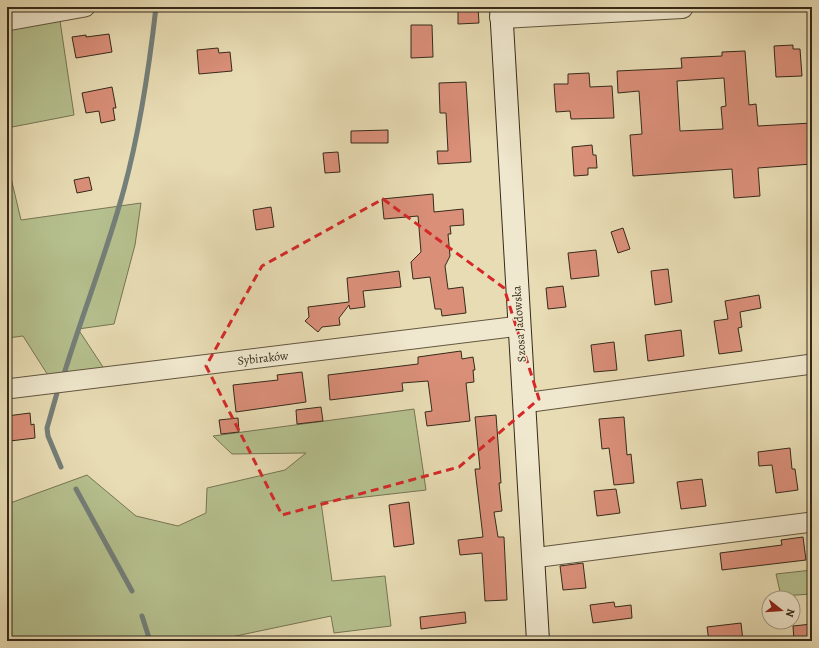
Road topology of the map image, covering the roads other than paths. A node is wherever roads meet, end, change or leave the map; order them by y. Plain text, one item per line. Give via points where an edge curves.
1 (85, 7) edge
2 (682, 7) edge
3 (659, 8) edge
4 (501, 12) edge
5 (7, 21) edge
6 (519, 326) junction
7 (812, 364) edge
8 (7, 389) edge
9 (524, 403) junction
10 (812, 522) edge
11 (533, 558) junction
12 (538, 641) edge

1 - 5 street
2 - 3 main road
3 - 4 main road
4 - 6 main road, Szosa Jadowska
6 - 8 street, Sybiraków
6 - 9 main road, Szosa Jadowska
7 - 9 street
9 - 11 main road, Szosa Jadowska
10 - 11 street
11 - 12 main road, Szosa Jadowska

